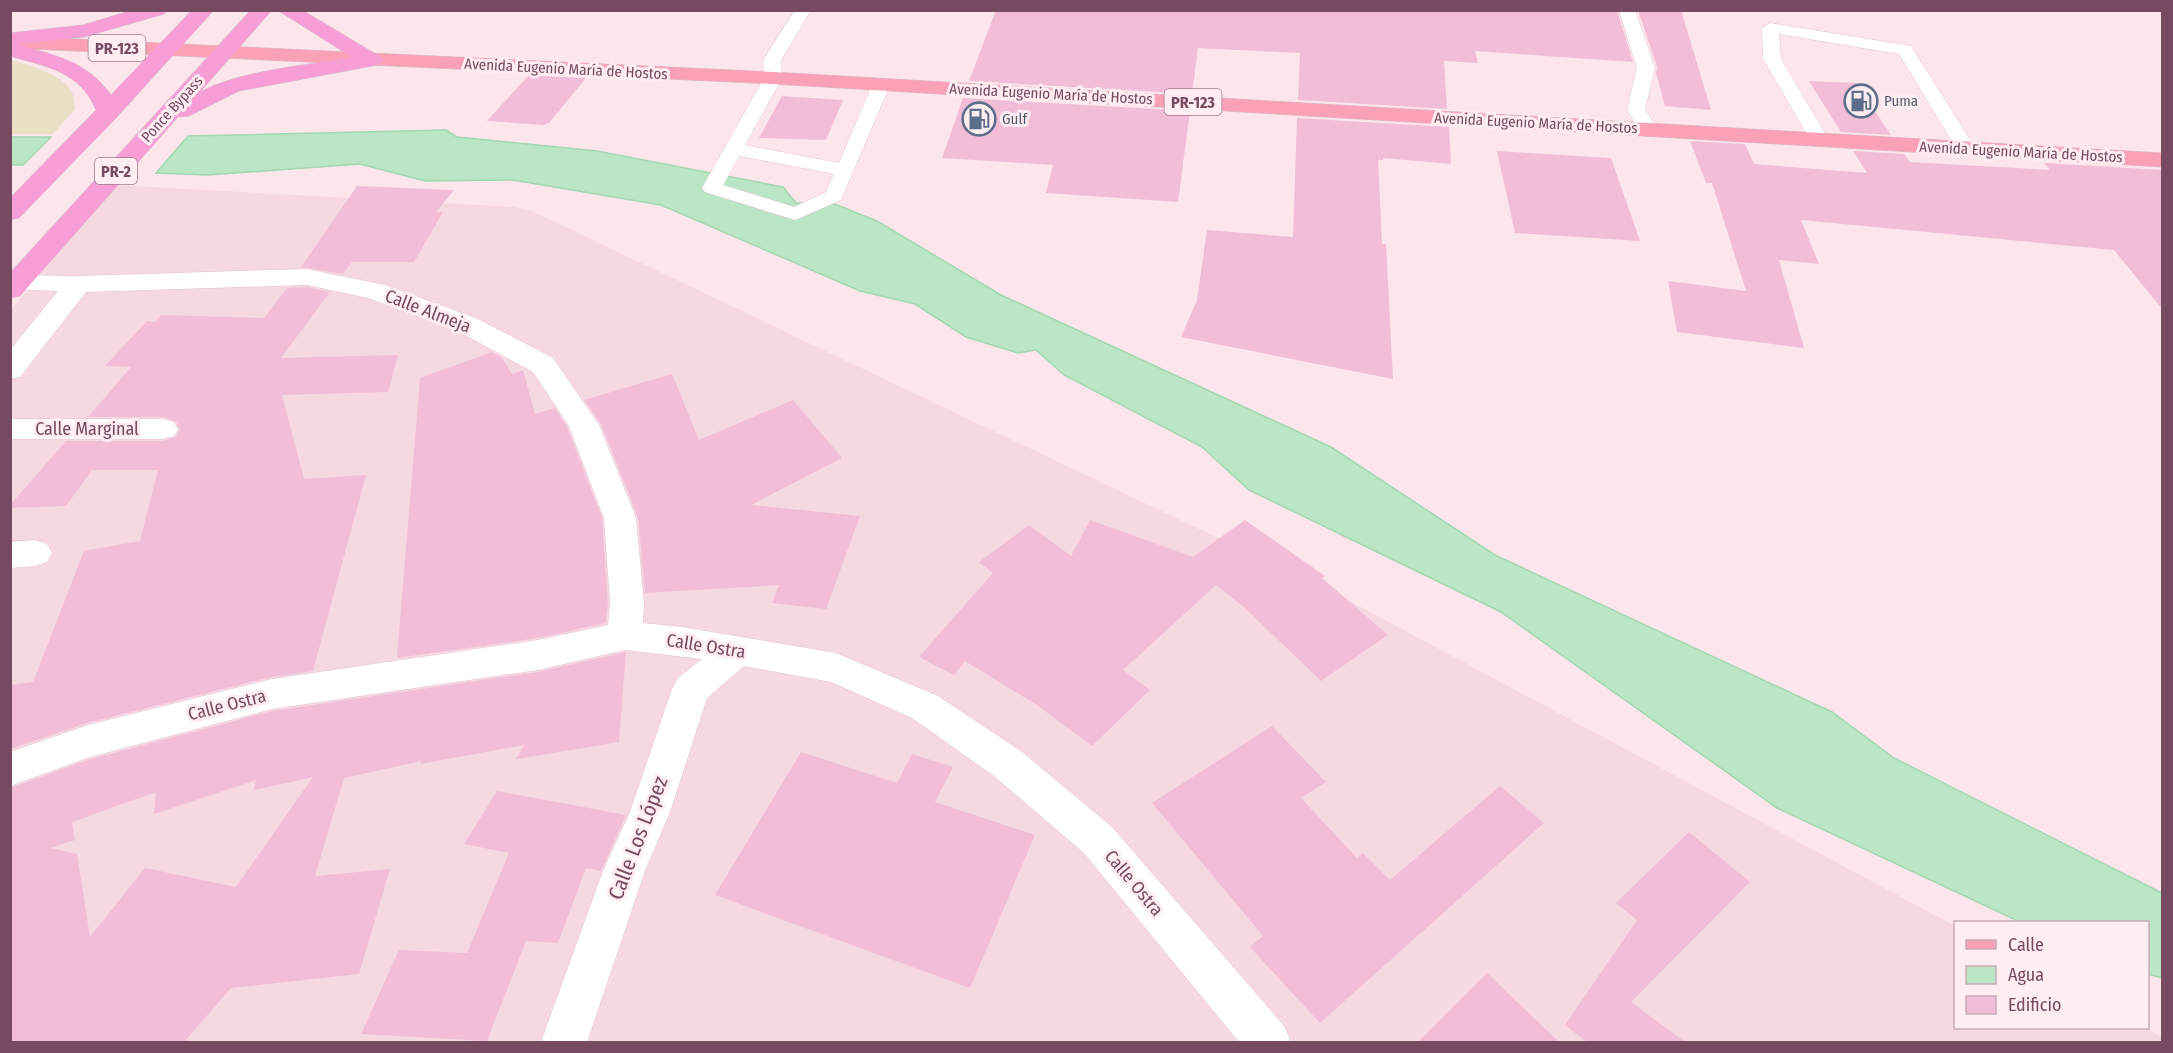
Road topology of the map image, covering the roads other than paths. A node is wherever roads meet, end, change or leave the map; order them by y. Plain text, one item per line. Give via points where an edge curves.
1 (157, 10) edge
2 (204, 10) edge
3 (262, 10) edge
4 (288, 10) edge
5 (803, 10) edge
6 (1627, 10) edge
7 (10, 41) edge
8 (10, 49) edge
9 (169, 50) junction
10 (223, 53) junction
11 (372, 60) junction
12 (773, 78) junction
13 (880, 85) junction
14 (108, 113) junction
15 (159, 124) junction
16 (1648, 129) junction
17 (1820, 140) junction
18 (1966, 148) junction
19 (733, 149) junction
20 (2163, 160) edge
21 (846, 170) junction
22 (10, 213) edge
23 (78, 284) junction
24 (13, 286) edge
25 (10, 370) edge
26 (10, 429) edge
27 (163, 429) dead end
28 (625, 636) junction
29 (737, 651) junction
30 (10, 769) edge
31 (564, 1042) edge
32 (1268, 1042) edge

1 - 7 highway via 84,32
2 - 9 highway, PR-2
3 - 10 highway, Ponce Bypass / PR-2
4 - 11 highway
5 - 12 lane via 772,60
6 - 16 lane via 1646,68 1636,109
7 - 9 main road, Avenida Eugenio María de Hostos / PR-123
8 - 14 highway via 81,72 102,95
9 - 10 main road, Avenida Eugenio María de Hostos / PR-123
9 - 14 highway, PR-2
10 - 11 main road, Avenida Eugenio María de Hostos / PR-123
10 - 15 highway, Ponce Bypass / PR-2
11 - 12 main road, Avenida Eugenio María de Hostos / PR-123
11 - 15 highway via 235,85
12 - 13 main road, Avenida Eugenio María de Hostos / PR-123
12 - 19 lane
13 - 16 main road, Avenida Eugenio María de Hostos / PR-123
13 - 21 lane
14 - 22 highway, PR-2
15 - 24 highway, Ponce Bypass / PR-2
16 - 17 main road, Avenida Eugenio María de Hostos / PR-123
17 - 18 main road, Avenida Eugenio María de Hostos / PR-123
17 - 18 lane via 1772,59 1770,28 1905,50
18 - 20 main road, Avenida Eugenio María de Hostos / PR-123
19 - 21 lane
19 - 21 lane via 712,188 795,214 834,196
23 - 24 street, Calle Almeja
23 - 25 street
23 - 28 street, Calle Almeja via 307,277 375,291 468,325 543,365 584,425 620,518 627,603
26 - 27 street, Calle Marginal
28 - 29 street, Calle Ostra
28 - 30 street, Calle Ostra via 538,655 272,694 88,741
29 - 31 street, Calle Los López via 691,688 654,801 624,871
29 - 32 street, Calle Ostra via 837,668 925,707 1008,764 1098,840

